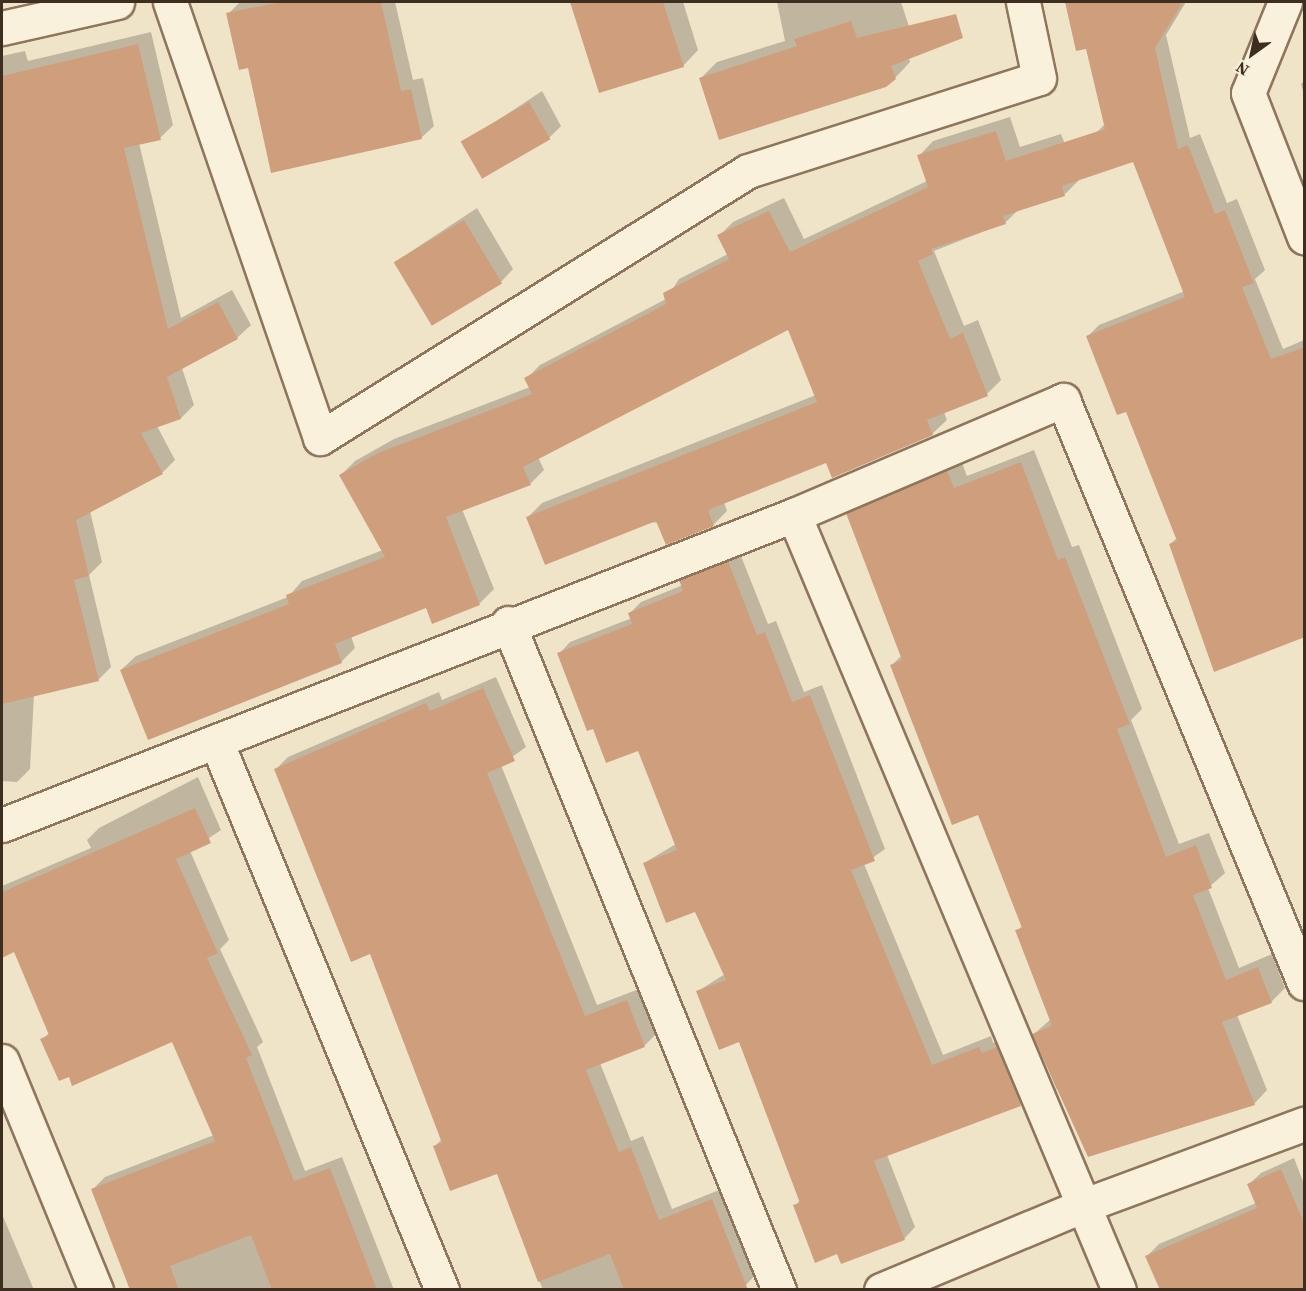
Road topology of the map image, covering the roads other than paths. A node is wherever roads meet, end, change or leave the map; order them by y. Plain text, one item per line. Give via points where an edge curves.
1 (117, 2) edge
2 (170, 2) edge
3 (1023, 2) edge
4 (1285, 2) edge
5 (2, 28) edge
6 (1305, 237) edge
7 (794, 515) junction
8 (508, 623) junction
9 (216, 741) junction
10 (2, 825) edge
11 (1305, 983) edge
12 (2, 1061) edge
13 (1305, 1124) edge
14 (1082, 1206) junction
15 (96, 1290) edge
16 (442, 1290) edge
17 (779, 1290) edge
18 (880, 1290) edge
19 (1119, 1290) edge

1 - 5 street
2 - 3 street via 320,438 748,171 1039,78
4 - 6 street via 1248,93
7 - 8 street
7 - 11 street via 1063,400
7 - 14 street
8 - 9 street
8 - 17 street
9 - 10 street
9 - 16 street
12 - 15 street
13 - 14 street
14 - 18 street
14 - 19 street

